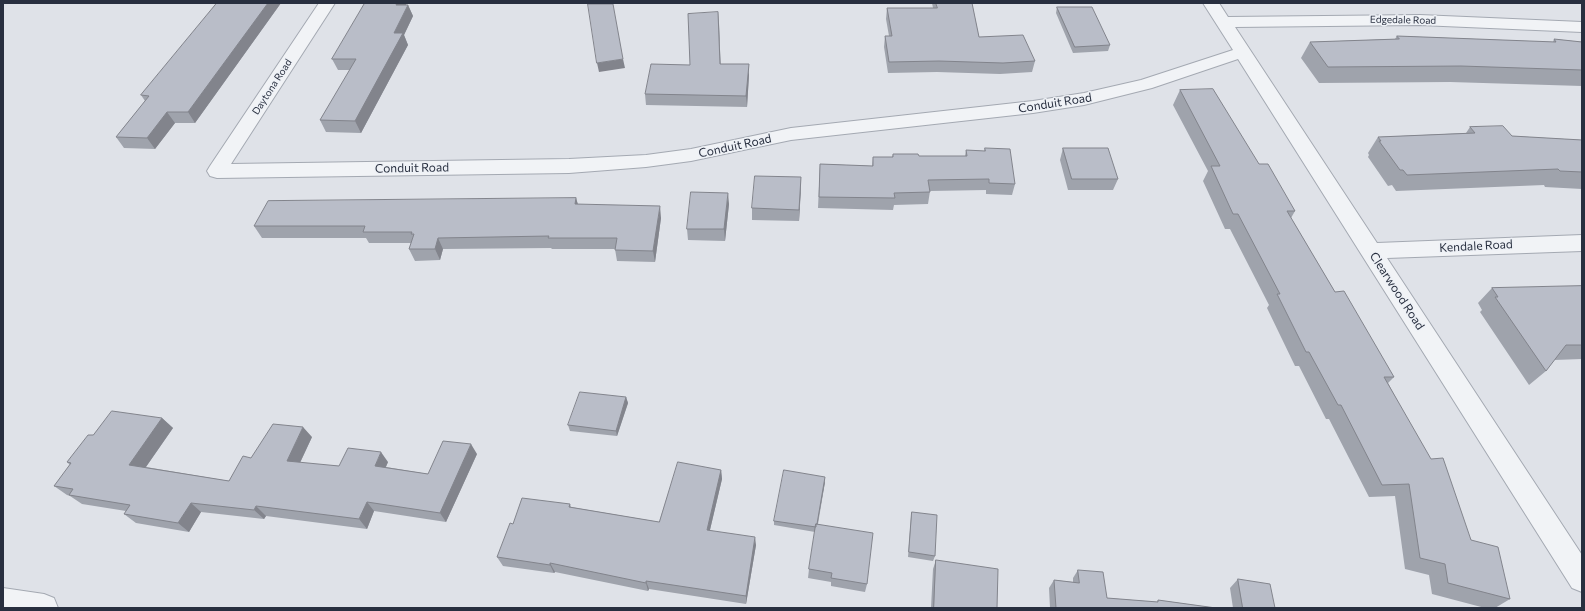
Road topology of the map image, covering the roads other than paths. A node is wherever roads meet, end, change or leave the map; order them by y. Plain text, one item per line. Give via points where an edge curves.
1 (327, 3) edge
2 (1211, 3) edge
3 (1224, 22) junction
4 (1582, 27) edge
5 (1243, 52) junction
6 (217, 171) joint
7 (1582, 243) edge
8 (1371, 251) junction
9 (1582, 580) edge
10 (3, 602) edge
11 (44, 608) edge

1 - 6 street, Daytona Road
2 - 3 street, Clearwood Road
3 - 4 street, Edgedale Road via 1406,20
3 - 5 street, Clearwood Road
5 - 6 street, Conduit Road via 1146,84 1084,99 1033,108 791,134 691,155 646,161 569,166
5 - 8 street, Clearwood Road
7 - 8 street, Kendale Road
8 - 9 street, Clearwood Road
10 - 11 street

